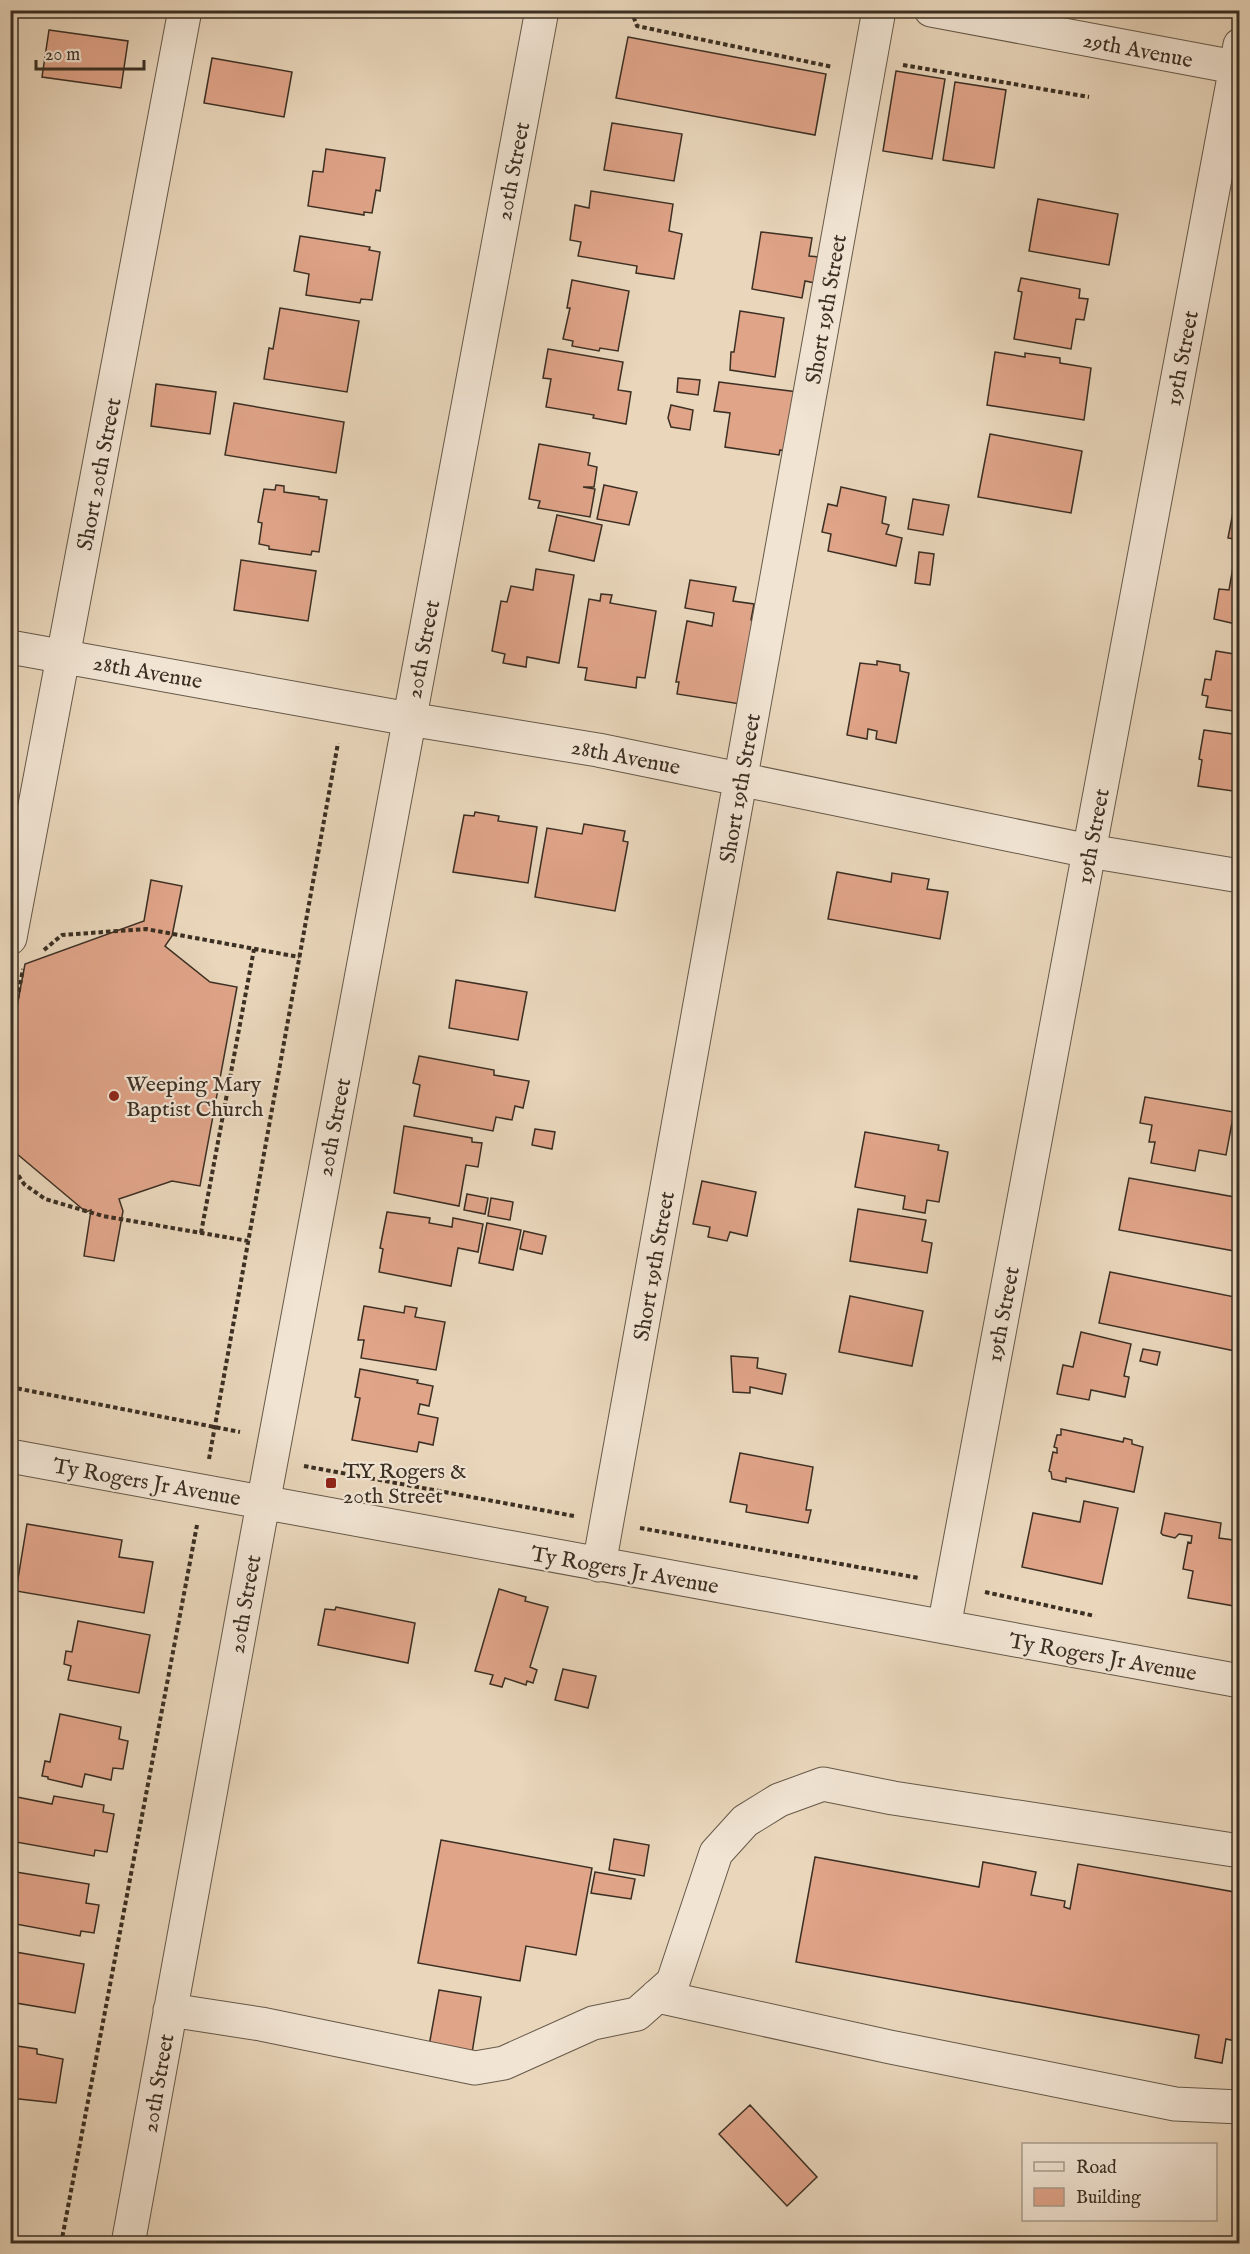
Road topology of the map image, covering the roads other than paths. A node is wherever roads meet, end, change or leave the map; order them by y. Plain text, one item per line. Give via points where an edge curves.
1 (185, 10) edge
2 (542, 10) edge
3 (879, 10) edge
4 (931, 10) edge
5 (1238, 60) edge
6 (10, 647) edge
7 (63, 656) junction
8 (409, 719) junction
9 (741, 779) junction
10 (1089, 851) junction
11 (1239, 876) edge
12 (17, 952) edge
13 (10, 1456) edge
14 (263, 1502) junction
15 (599, 1565) junction
16 (944, 1627) junction
17 (1239, 1681) edge
18 (1239, 1851) edge
19 (657, 1996) junction
20 (170, 2010) junction
21 (1239, 2107) edge
22 (128, 2244) edge

1 - 7 street, Short 20th Street
2 - 8 street, 20th Street
3 - 9 street, Short 19th Street
4 - 5 street, 29th Avenue
5 - 10 street, 19th Street
6 - 7 street, 28th Avenue
7 - 8 street, 28th Avenue
7 - 12 street, Short 20th Street
8 - 9 street, 28th Avenue via 598,750
8 - 14 street, 20th Street
9 - 10 street, 28th Avenue
9 - 15 street, Short 19th Street
10 - 11 street, 28th Avenue
10 - 16 street, 19th Street
13 - 14 street, Ty Rogers Jr Avenue
14 - 15 street, Ty Rogers Jr Avenue
14 - 20 street, 20th Street
15 - 16 street, Ty Rogers Jr Avenue
16 - 17 street, Ty Rogers Jr Avenue
18 - 19 street via 823,1784 779,1800 745,1821 716,1853 673,1982
19 - 20 street via 637,2014 593,2023 504,2062 475,2068 261,2024
19 - 21 street via 1175,2104
20 - 22 street, 20th Street

